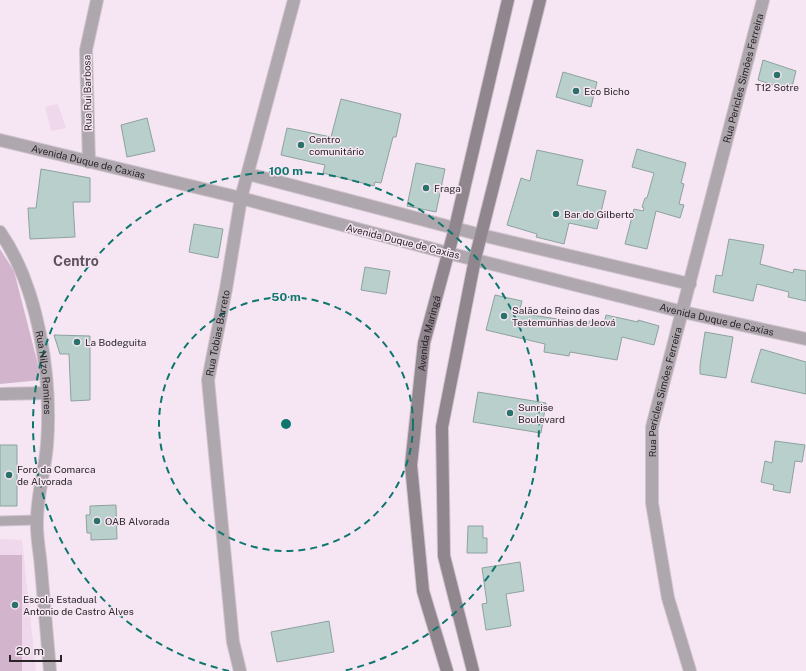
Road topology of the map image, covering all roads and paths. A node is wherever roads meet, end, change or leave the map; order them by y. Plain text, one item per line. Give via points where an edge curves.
1 (97, 0) edge
2 (294, 0) edge
3 (508, 0) edge
4 (540, 0) edge
5 (763, 0) edge
6 (0, 140) edge
7 (89, 162) junction
8 (248, 174) junction
9 (241, 198) junction
10 (455, 228) junction
11 (0, 232) edge
12 (481, 235) junction
13 (448, 253) junction
14 (475, 259) junction
15 (690, 284) junction
16 (683, 312) junction
17 (806, 339) edge
18 (47, 392) junction
19 (0, 394) edge
20 (37, 520) junction
21 (0, 521) edge
22 (50, 671) edge
23 (240, 671) edge
24 (446, 671) edge
25 (473, 671) edge
26 (690, 671) edge

1 - 7 street, Rua Rui Barbosa via 86,50
2 - 8 street, Rua Tobias Barreto
3 - 10 main road, Avenida Maringá
4 - 12 main road
5 - 15 street, Rua Pericles Simões Ferreira
6 - 7 street, Avenida Duque de Caxias
7 - 9 street, Avenida Duque de Caxias
8 - 9 street, Rua Tobias Barreto
8 - 10 street
9 - 13 street, Avenida Duque de Caxias
9 - 23 street, Rua Tobias Barreto via 208,380 233,642
10 - 12 street
10 - 13 main road, Avenida Maringá
11 - 18 street, Rua Nilzo Ramires via 26,283 40,334
12 - 14 main road
12 - 15 street
13 - 14 street, Avenida Duque de Caxias
13 - 24 main road, Avenida Maringá via 424,343 411,465 423,591
14 - 16 street, Avenida Duque de Caxias
14 - 25 main road via 442,427 444,556
15 - 16 street, Rua Pericles Simões Ferreira
16 - 17 street, Avenida Duque de Caxias
16 - 26 street, Rua Pericles Simões Ferreira via 652,428 652,503 668,598
18 - 19 street
18 - 20 street, Rua Nilzo Ramires via 47,444
20 - 21 lane
20 - 22 street, Rua Nilzo Ramires

